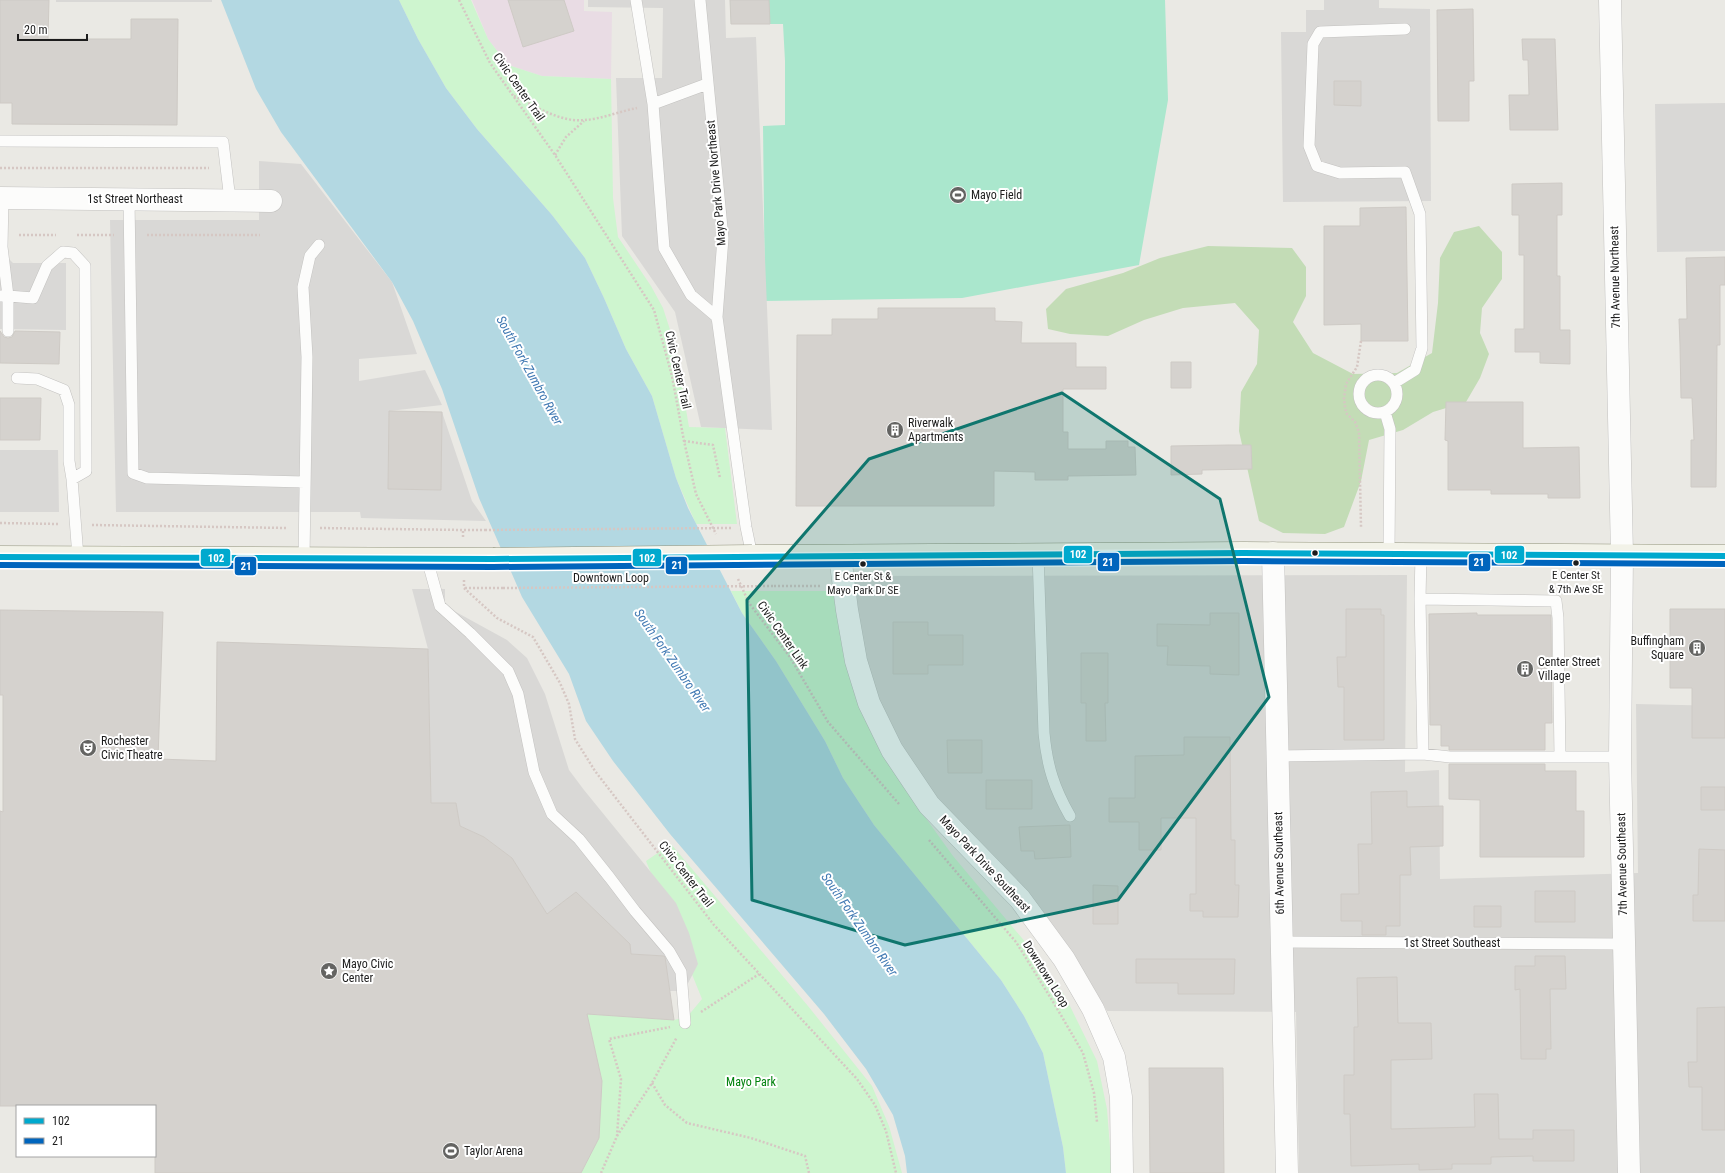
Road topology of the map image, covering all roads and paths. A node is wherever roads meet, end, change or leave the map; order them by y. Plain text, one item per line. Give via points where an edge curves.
1 (460, 0) edge
2 (636, 0) edge
3 (700, 0) edge
4 (1610, 0) edge
5 (1405, 29) dead end
6 (708, 84) junction
7 (514, 96) junction
8 (653, 104) junction
9 (585, 120) junction
10 (0, 142) edge
11 (556, 155) junction
12 (0, 168) edge
13 (227, 168) junction
14 (1, 198) edge
15 (128, 199) junction
16 (230, 200) junction
17 (271, 200) dead end
18 (319, 245) dead end
19 (4, 296) edge
20 (717, 317) junction
21 (8, 331) dead end
22 (1361, 341) dead end
23 (17, 378) dead end
24 (1394, 383) junction
25 (1384, 412) junction
26 (684, 441) junction
27 (72, 479) junction
28 (305, 482) junction
29 (721, 483) dead end
30 (729, 521) dead end
31 (0, 523) edge
32 (76, 524) junction
33 (1362, 527) dead end
34 (304, 528) junction
35 (463, 530) dead end
36 (485, 530) dead end
37 (716, 535) dead end
38 (1273, 552) junction
39 (1389, 553) junction
40 (1038, 554) junction
41 (1421, 554) junction
42 (1622, 555) junction
43 (752, 556) junction
44 (840, 556) junction
45 (1725, 556) edge
46 (0, 557) edge
47 (78, 557) junction
48 (304, 559) junction
49 (426, 559) junction
50 (736, 576) dead end
51 (823, 586) dead end
52 (464, 588) joint
53 (1420, 599) junction
54 (1423, 754) junction
55 (1277, 756) junction
56 (1560, 757) junction
57 (1620, 757) junction
58 (904, 810) dead end
59 (1070, 816) dead end
60 (928, 840) dead end
61 (1281, 942) junction
62 (1624, 944) junction
63 (759, 974) junction
64 (685, 1023) junction
65 (652, 1083) junction
66 (1097, 1123) dead end
67 (617, 1136) junction
68 (601, 1173) edge
69 (809, 1173) edge
70 (896, 1173) edge
71 (1122, 1173) edge
72 (1287, 1173) edge
73 (1628, 1173) edge

1 - 7 path, Civic Center Trail via 490,63
2 - 8 lane
3 - 6 lane, Mayo Park Drive Northeast
4 - 42 street, 7th Avenue Northeast
5 - 24 lane via 1320,32 1312,44 1309,138 1309,146 1317,166 1340,173 1405,172 1420,214 1422,348 1415,370
6 - 8 lane
6 - 20 lane, Mayo Park Drive Northeast via 723,238
7 - 9 path via 568,119
7 - 11 path, Civic Center Trail
8 - 9 path
8 - 20 lane via 664,248 691,295
9 - 11 path via 566,137
10 - 13 lane via 223,142
11 - 26 path, Civic Center Trail via 654,310 672,376
12 - 13 path
13 - 16 lane
14 - 15 street, 1st Street Northeast
14 - 19 lane
15 - 16 street, 1st Street Northeast
15 - 28 lane via 134,472 147,478
16 - 17 street, 1st Street Northeast
18 - 28 lane via 310,256 303,287 307,357
19 - 21 lane
19 - 27 lane via 33,298 47,266 63,252 73,253 85,266 86,471
20 - 43 lane, Mayo Park Drive Northeast
22 - 33 path via 1357,367 1346,384 1344,399 1346,413 1355,422 1359,432
23 - 27 lane via 37,379 64,390 69,406 69,462
24 - 25 lane via 1398,396 1396,402
24 - 25 lane via 1389,378 1376,375 1365,380 1359,391 1364,408 1375,414
25 - 39 lane via 1390,430
26 - 29 path via 713,445
26 - 37 path via 696,494
27 - 32 lane
28 - 34 lane
30 - 36 path, bridge via 731,528
31 - 32 path
32 - 34 path
32 - 47 lane
34 - 35 path
34 - 48 lane
38 - 39 street
38 - 40 street
38 - 55 street, 6th Avenue Southeast
39 - 41 street
40 - 44 street
40 - 59 lane via 1046,756 1050,775
41 - 42 street
41 - 53 lane
42 - 45 street
42 - 57 street, 7th Avenue Southeast
43 - 44 street
43 - 49 street, bridge
44 - 71 street, Mayo Park Drive Southeast via 856,661 869,703 892,750 929,805 1020,899 1064,959 1093,1009 1114,1057 1122,1097
46 - 47 street
47 - 48 street
48 - 49 street
49 - 64 lane via 440,606 508,671 518,694 534,772 552,814 579,839 669,951 680,972
50 - 58 path, Civic Center Link via 749,603 790,657 828,722
51 - 52 path, Downtown Loop, bridge
52 - 63 path, Civic Center Trail via 497,618 533,638 560,683 569,704 575,739 595,771 714,925
53 - 54 lane
53 - 56 lane via 1556,600
54 - 55 lane
54 - 56 lane via 1450,757
55 - 61 street, 6th Avenue Southeast
56 - 57 lane
57 - 62 street, 7th Avenue Southeast
60 - 66 path, Downtown Loop via 1016,942 1055,1005 1083,1053 1094,1093
61 - 62 lane, 1st Street Southeast
61 - 72 street, 6th Avenue Southeast
62 - 73 street, 7th Avenue Southeast
63 - 64 path
63 - 70 path, Civic Center Trail via 862,1085 875,1105 886,1131
64 - 65 path
64 - 67 path via 608,1039 621,1079
65 - 67 path
65 - 69 path via 665,1105 687,1123 751,1138 805,1156
67 - 68 path

